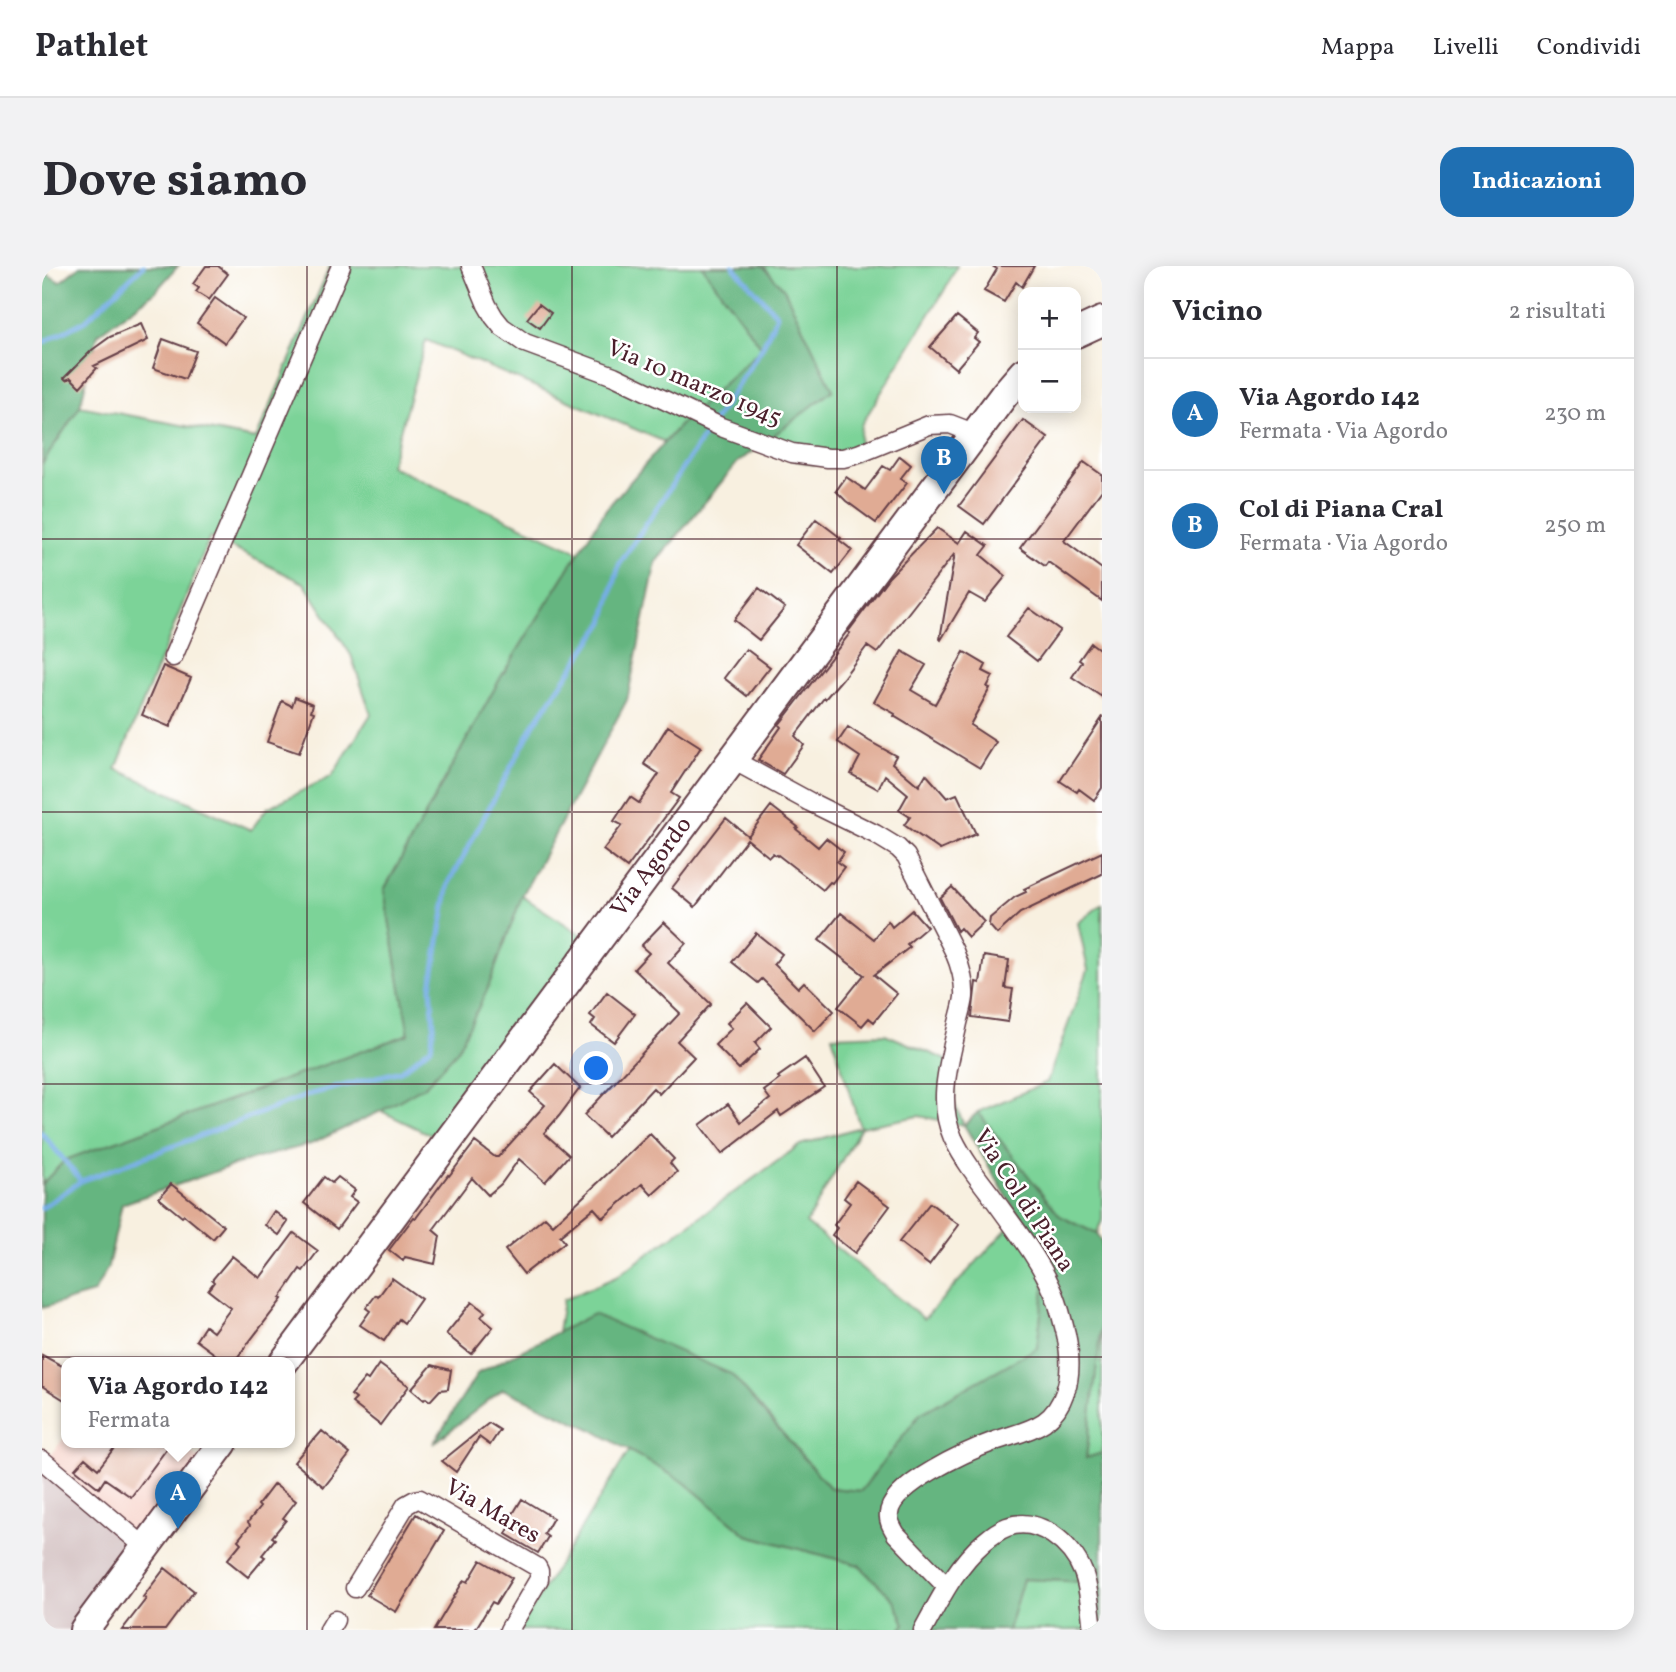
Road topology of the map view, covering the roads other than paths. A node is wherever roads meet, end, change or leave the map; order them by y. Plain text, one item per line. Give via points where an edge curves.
1 (341, 266) edge
2 (471, 266) edge
3 (1102, 321) edge
4 (1081, 331) edge
5 (1018, 379) edge
6 (976, 433) junction
7 (173, 657) dead end
8 (733, 760) junction
9 (287, 1357) edge
10 (219, 1448) edge
11 (42, 1460) edge
12 (145, 1547) junction
13 (947, 1587) junction
14 (355, 1588) dead end
15 (83, 1630) edge
16 (509, 1630) edge
17 (923, 1630) edge
18 (1093, 1630) edge

1 - 7 street
2 - 6 street, Via 10 marzo 1945 via 494,317 524,343 614,376 721,427 792,453 843,458 929,425 950,424
3 - 4 main road
5 - 6 main road, Via Agordo
6 - 8 main road, Via Agordo
8 - 9 main road, Via Agordo
8 - 13 street, Via Col di Piana via 875,834 906,856 954,951 963,982 964,997 944,1087 952,1135 962,1156 1035,1257 1060,1308 1070,1367 1055,1412 1035,1427 929,1472 890,1506 888,1515 896,1534
10 - 12 main road
11 - 12 street
12 - 15 main road
13 - 17 street
13 - 18 street via 995,1533 1031,1525 1059,1539 1074,1554 1084,1574
14 - 16 street, Via Mares via 406,1505 420,1499 539,1571 539,1579

